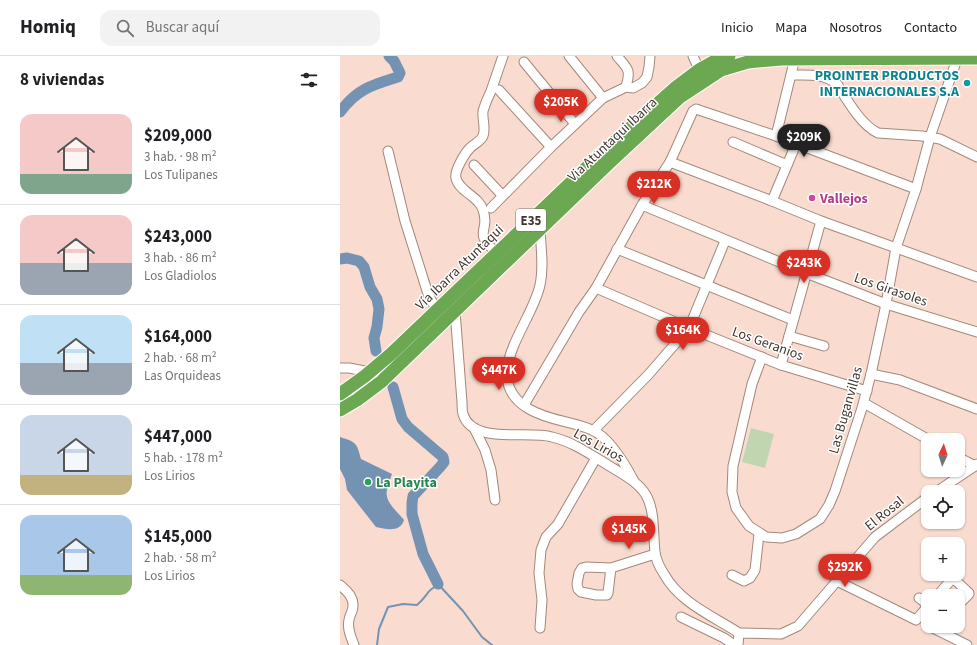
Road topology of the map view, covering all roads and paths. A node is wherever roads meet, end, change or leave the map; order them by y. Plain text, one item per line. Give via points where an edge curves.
1 (503, 56) edge
2 (569, 56) edge
3 (617, 56) edge
4 (650, 56) edge
5 (693, 56) edge
6 (729, 56) edge
7 (795, 58) junction
8 (977, 58) edge
9 (957, 59) junction
10 (524, 62) dead end
11 (702, 75) junction
12 (791, 75) junction
13 (626, 87) junction
14 (498, 90) dead end
15 (603, 98) junction
16 (575, 124) junction
17 (776, 136) junction
18 (930, 137) junction
19 (733, 142) dead end
20 (796, 144) junction
21 (551, 147) junction
22 (388, 151) dead end
23 (977, 157) edge
24 (670, 162) junction
25 (474, 165) dead end
26 (787, 165) junction
27 (916, 189) junction
28 (502, 195) junction
29 (772, 200) junction
30 (642, 205) junction
31 (490, 208) dead end
32 (820, 221) junction
33 (540, 230) junction
34 (725, 241) junction
35 (896, 248) junction
36 (617, 249) junction
37 (497, 253) junction
38 (806, 273) junction
39 (977, 277) edge
40 (707, 285) junction
41 (596, 288) junction
42 (886, 304) junction
43 (436, 311) junction
44 (455, 311) junction
45 (793, 320) junction
46 (689, 328) junction
47 (977, 332) edge
48 (789, 336) junction
49 (824, 346) dead end
50 (762, 357) junction
51 (781, 365) junction
52 (340, 368) edge
53 (370, 372) junction
54 (871, 374) junction
55 (866, 391) junction
56 (340, 394) edge
57 (864, 403) junction
58 (524, 405) junction
59 (340, 410) edge
60 (977, 410) edge
61 (474, 428) junction
62 (594, 430) junction
63 (921, 435) edge
64 (596, 458) junction
65 (965, 460) edge
66 (976, 465) edge
67 (635, 483) junction
68 (946, 485) edge
69 (495, 500) dead end
70 (921, 502) edge
71 (759, 534) junction
72 (655, 554) junction
73 (611, 568) dead end
74 (732, 575) dead end
75 (837, 581) junction
76 (340, 584) edge
77 (943, 589) edge
78 (965, 598) edge
79 (921, 614) edge
80 (681, 617) dead end
81 (916, 620) junction
82 (921, 622) edge
83 (540, 628) dead end
84 (739, 633) junction
85 (942, 633) edge
86 (354, 645) edge
87 (734, 645) edge
88 (738, 645) edge
89 (967, 645) edge

1 - 37 street via 483,112 483,136 469,149 456,175 458,184 483,208 485,219 482,237
2 - 15 street
3 - 13 street via 630,75
4 - 13 street via 647,77 638,86
5 - 11 street
6 - 11 highway, Vía Ibarra Atuntaqui / E35 via 715,61
7 - 9 highway, Via Atuntaqui Ibarra / E35
7 - 11 highway, Via Atuntaqui Ibarra / E35 via 748,62
7 - 12 street
8 - 9 highway, Via Atuntaqui Ibarra / E35
9 - 18 street, Las Buganvillas
10 - 16 street
11 - 33 highway, Via Atuntaqui Ibarra / E35
11 - 37 highway, Vía Ibarra Atuntaqui / E35 via 675,88 603,152
12 - 17 street
12 - 18 street via 816,75 832,81 872,130 884,134
13 - 15 street
14 - 21 street
15 - 16 street
16 - 21 street
17 - 20 street
17 - 24 street via 696,109
18 - 23 street
18 - 27 street, Las Buganvillas
19 - 26 street
20 - 26 street
20 - 27 street
21 - 28 street
22 - 43 street via 405,221 428,294
24 - 29 street
24 - 30 street
25 - 28 street
26 - 29 street
27 - 35 street, Las Buganvillas
28 - 31 street
29 - 32 street
30 - 34 street, Los Girasoles
30 - 36 street
32 - 35 street
32 - 38 street
33 - 44 highway, Via Atuntaqui Ibarra / E35
33 - 58 street via 540,285 511,350 507,366 508,387
34 - 38 street, Los Girasoles
34 - 40 street
35 - 39 street
35 - 42 street, Las Buganvillas
36 - 40 street
36 - 41 street
37 - 43 highway, Vía Ibarra Atuntaqui / E35
38 - 42 street, Los Girasoles
38 - 45 street
40 - 45 street
40 - 46 street
41 - 46 street, Los Geranios
41 - 58 street
42 - 47 street, Los Girasoles
42 - 54 street, Las Buganvillas
43 - 53 highway, Vía Ibarra Atuntaqui / E35
44 - 59 highway, Via Atuntaqui Ibarra / E35 via 380,382
44 - 61 street via 464,415
45 - 48 street
46 - 50 street, Los Geranios
46 - 62 street via 648,375
48 - 49 street
48 - 51 street
50 - 51 street, Los Geranios
50 - 71 street via 752,384 733,466 732,492 736,508 749,526
51 - 55 street, Los Geranios
52 - 53 street
53 - 56 highway, Vía Ibarra Atuntaqui / E35
54 - 55 street, Las Buganvillas
54 - 60 street via 900,380
55 - 57 street, Las Buganvillas
57 - 63 street
57 - 71 street, Las Buganvillas via 835,490 820,518 796,534 782,538
58 - 62 street via 547,417
61 - 64 street, Los Lirios via 506,435 532,434 553,437
61 - 69 street via 491,470
62 - 67 street via 621,458
64 - 67 street, Los Lirios
64 - 83 street via 558,524 546,537 541,550
65 - 66 street
66 - 68 street
67 - 72 street, Los Lirios via 646,496 651,508
70 - 75 street, El Rosal via 875,536
71 - 74 street via 755,570 750,578 744,581
72 - 73 street
72 - 84 street, Los Lirios via 663,574 686,600
75 - 81 street
75 - 84 street, El Rosal via 798,626 789,631 781,634
76 - 86 street via 349,592 353,601 348,627
77 - 78 street via 951,580 955,580 969,592
79 - 81 street
80 - 87 street
81 - 82 street
84 - 88 street
85 - 89 street

